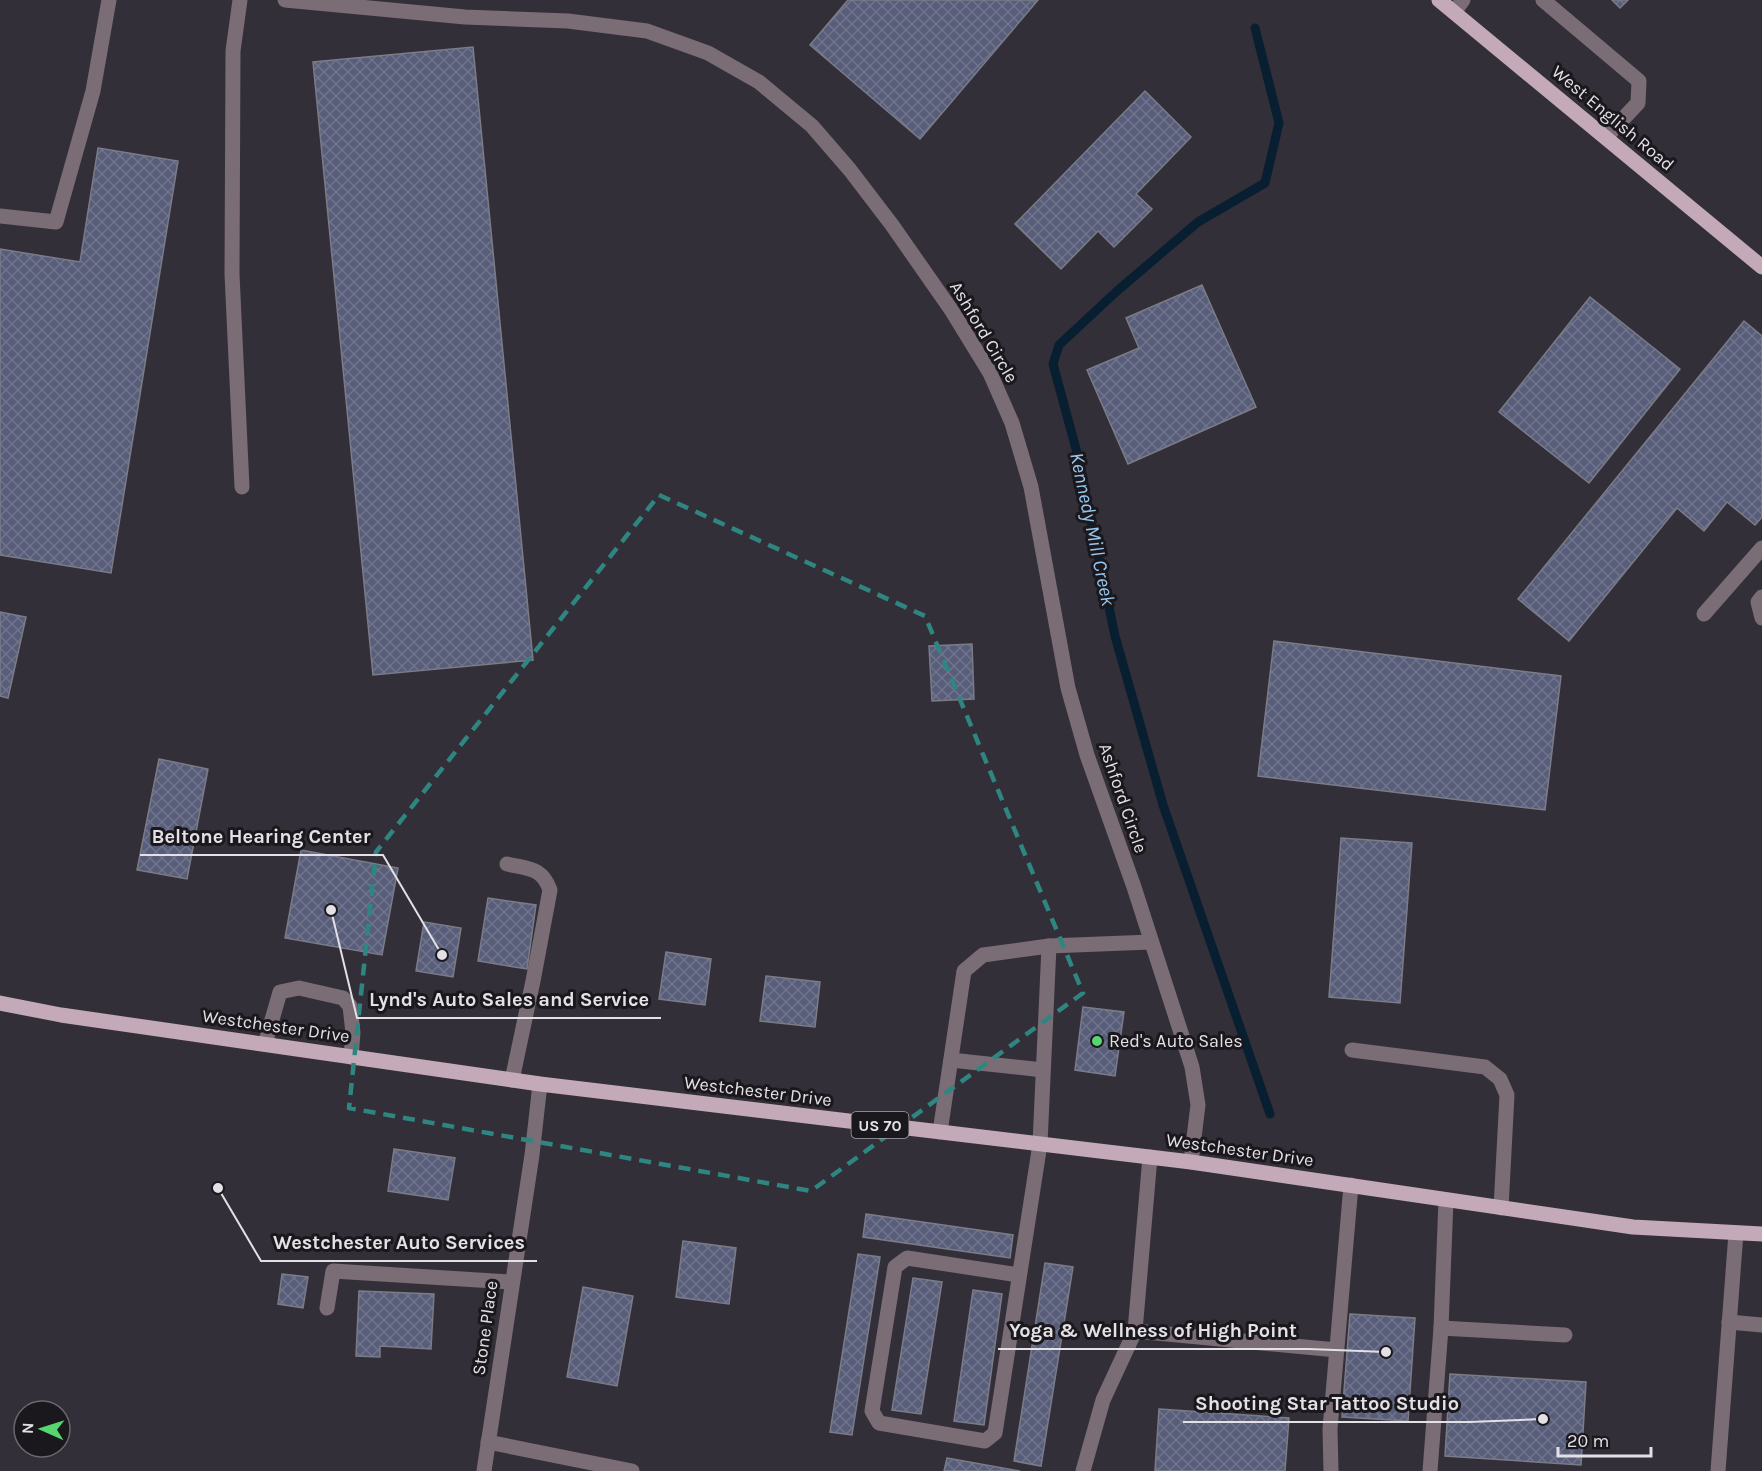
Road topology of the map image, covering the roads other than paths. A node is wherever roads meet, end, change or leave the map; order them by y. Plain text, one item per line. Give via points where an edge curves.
1 (109, 0) edge
2 (240, 0) edge
3 (285, 0) edge
4 (1439, 0) edge
5 (1543, 0) edge
6 (1459, 6) edge
7 (1605, 137) junction
8 (0, 216) edge
9 (1762, 267) edge
10 (242, 487) dead end
11 (1762, 548) edge
12 (1762, 597) edge
13 (1704, 614) dead end
14 (1762, 618) edge
15 (507, 864) dead end
16 (1151, 942) junction
17 (1049, 946) junction
18 (0, 1003) edge
19 (265, 1044) junction
20 (1352, 1050) dead end
21 (351, 1057) junction
22 (951, 1060) junction
23 (1043, 1070) junction
24 (512, 1080) junction
25 (540, 1084) junction
26 (940, 1132) junction
27 (1040, 1144) junction
28 (1150, 1157) junction
29 (1191, 1162) junction
30 (1351, 1185) junction
31 (1446, 1200) junction
32 (1501, 1208) junction
33 (1736, 1233) junction
34 (1762, 1234) edge
35 (1019, 1275) junction
36 (511, 1282) junction
37 (327, 1308) dead end
38 (1729, 1322) junction
39 (1762, 1325) edge
40 (1441, 1328) junction
41 (1136, 1331) junction
42 (1565, 1335) dead end
43 (1337, 1350) junction
44 (488, 1442) junction
45 (484, 1471) edge
46 (632, 1471) edge
47 (1083, 1471) edge
48 (1331, 1471) edge
49 (1430, 1471) edge
50 (1718, 1471) edge

1 - 8 street via 93,91 56,222
2 - 10 street via 233,51 232,273
3 - 16 street, Ashford Circle via 465,17 568,21 647,31 708,53 759,82 812,126 891,225 951,311 990,372 1012,423 1031,487 1068,688
4 - 6 main road, West English Road
5 - 7 street via 1639,81 1638,102
6 - 7 main road, West English Road
7 - 9 main road, West English Road
11 - 13 street
12 - 14 street via 1758,602
15 - 24 street via 534,870 546,878 550,890
16 - 17 street
16 - 29 street, Ashford Circle via 1192,1067 1198,1105
17 - 22 street via 983,955 964,970
17 - 23 street
18 - 19 main road, Westchester Drive / US 70
19 - 21 main road, Westchester Drive / US 70
19 - 21 street via 280,992 299,988 343,998 350,1006
20 - 32 street via 1485,1067 1500,1079 1507,1095
21 - 24 main road, Westchester Drive / US 70
22 - 23 street
22 - 26 street
23 - 27 street
24 - 25 main road, Westchester Drive / US 70
25 - 26 main road, Westchester Drive / US 70
25 - 36 street, Stone Place
26 - 27 main road, Westchester Drive / US 70
27 - 28 main road, Westchester Drive / US 70
27 - 35 street
28 - 29 main road, Westchester Drive / US 70
28 - 41 street
29 - 30 main road, Westchester Drive / US 70
30 - 31 main road, Westchester Drive / US 70
30 - 43 street
31 - 32 main road, Westchester Drive / US 70
31 - 40 street
32 - 33 main road, Westchester Drive / US 70 via 1633,1227
33 - 34 main road, Westchester Drive / US 70
33 - 38 street
35 - 35 street via 995,1433 985,1441 879,1423 872,1411 895,1267 907,1258
36 - 37 street via 333,1271
36 - 44 street, Stone Place
38 - 39 street
38 - 50 street
40 - 42 street
40 - 49 street
41 - 43 street
41 - 47 street via 1103,1400
43 - 48 street via 1330,1429
44 - 45 street, Stone Place
44 - 46 street

